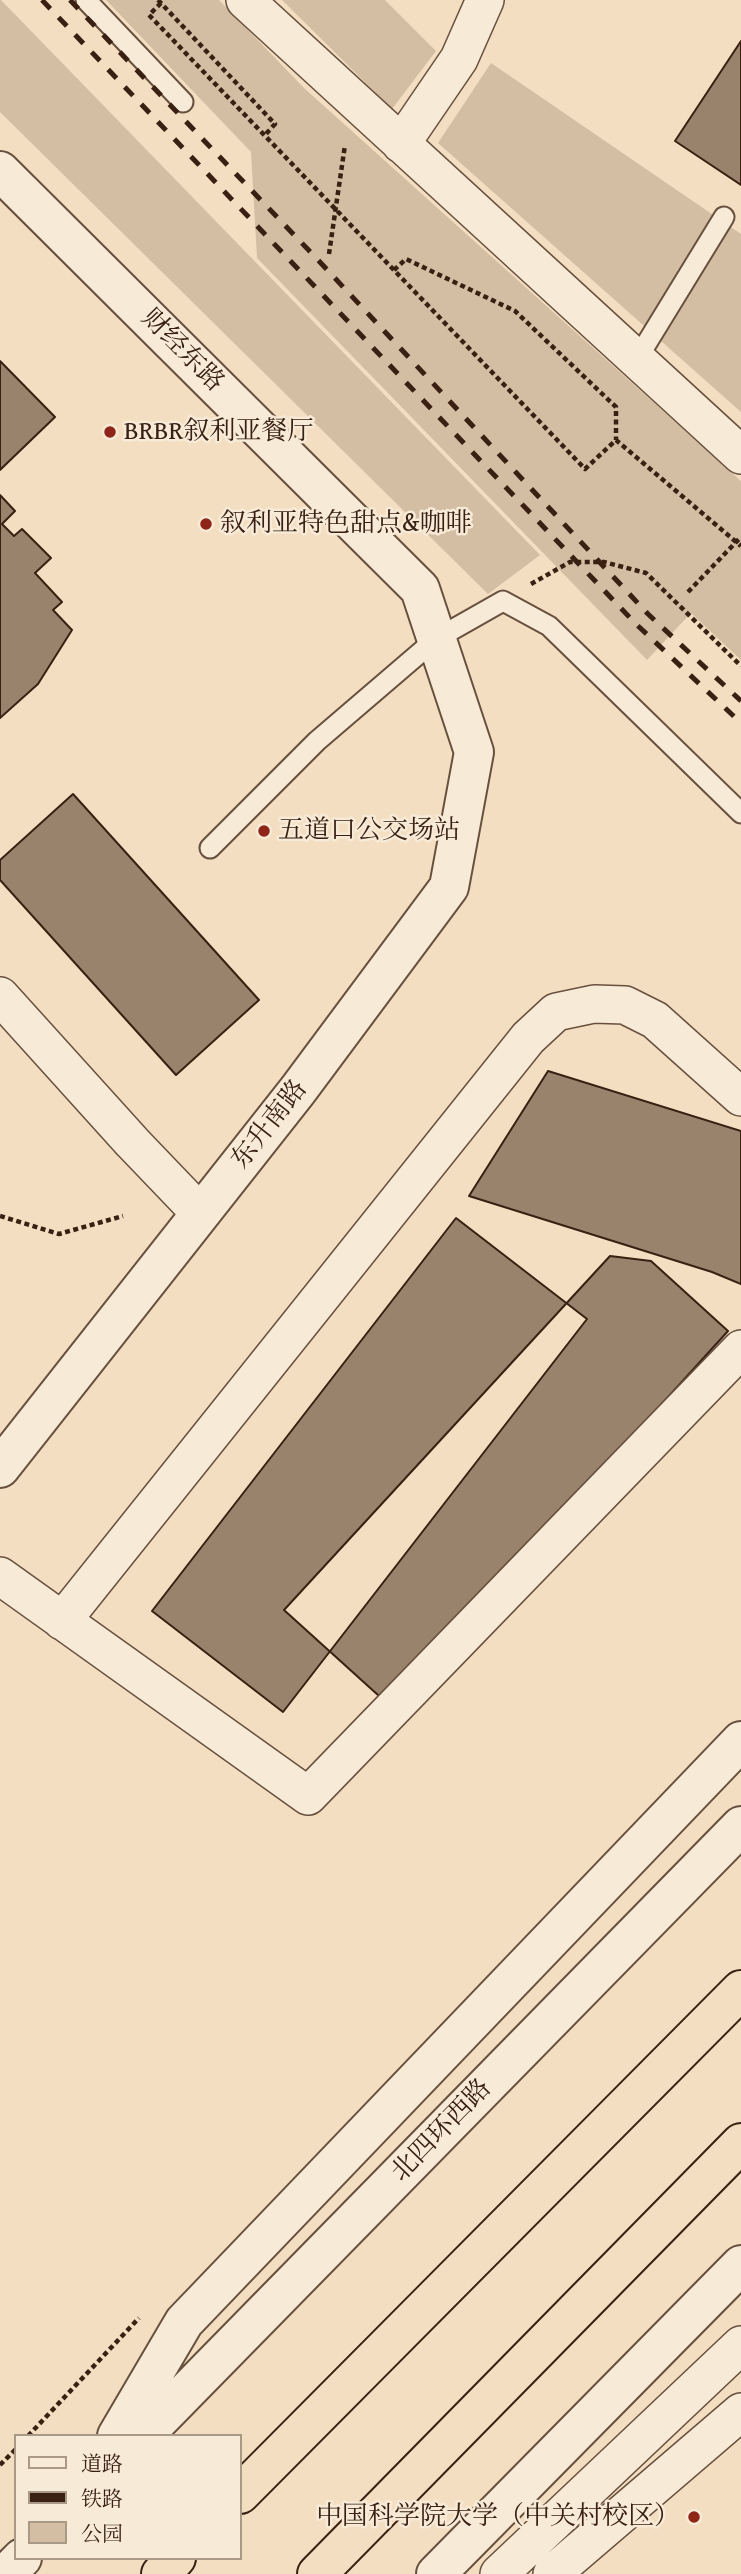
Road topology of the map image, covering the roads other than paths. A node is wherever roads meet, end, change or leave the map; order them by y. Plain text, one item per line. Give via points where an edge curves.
1 (86, 0) edge
2 (245, 0) edge
3 (485, 0) edge
4 (183, 102) dead end
5 (401, 144) junction
6 (0, 171) edge
7 (724, 217) dead end
8 (636, 359) junction
9 (741, 455) edge
10 (436, 639) junction
11 (474, 752) joint
12 (741, 813) edge
13 (210, 848) dead end
14 (0, 996) edge
15 (741, 1097) edge
16 (200, 1213) junction
17 (741, 1349) edge
18 (0, 1468) edge
19 (0, 1576) edge
20 (62, 1621) junction
21 (741, 1741) edge
22 (741, 1826) edge
23 (741, 1990) edge
24 (741, 2143) edge
25 (741, 2265) edge
26 (741, 2345) edge
27 (741, 2412) edge
28 (118, 2434) edge
29 (145, 2434) edge
30 (242, 2492) edge
31 (20, 2560) edge
32 (174, 2560) edge
33 (6, 2574) edge
34 (160, 2574) edge
35 (317, 2574) edge
36 (436, 2574) edge
37 (499, 2574) edge
38 (552, 2574) edge

1 - 4 lane
2 - 5 street
3 - 5 street via 459,59
5 - 8 street
6 - 10 street, 财经东路 via 420,589
7 - 8 lane
8 - 9 street
10 - 11 street, 财经东路
10 - 12 lane via 503,601 549,626
10 - 13 lane via 317,741
11 - 16 street, 东升南路 via 449,887
14 - 16 street
15 - 20 street via 655,1020 625,1005 594,1004 556,1012 528,1038
16 - 18 street, 东升南路
17 - 20 street via 308,1796
19 - 20 street
21 - 28 street via 184,2322
22 - 29 street, 北四环西路
23 - 30 highway
24 - 35 highway
25 - 36 street
26 - 37 street
27 - 38 street
31 - 33 street
32 - 34 highway

